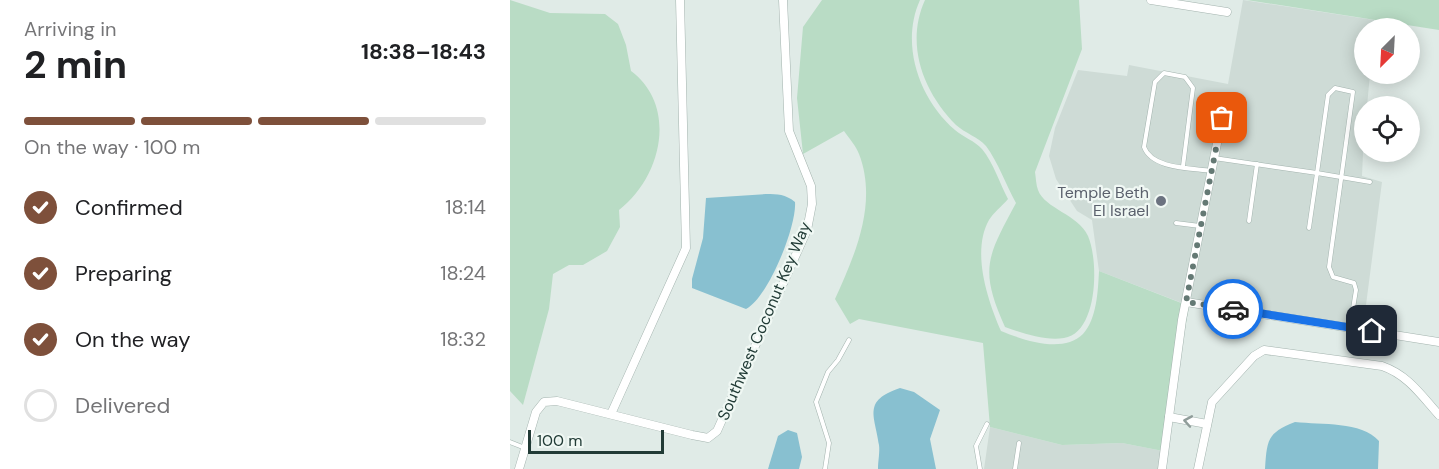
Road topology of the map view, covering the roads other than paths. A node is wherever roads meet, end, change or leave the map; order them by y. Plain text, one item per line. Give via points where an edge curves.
1 (680, 0) edge
2 (783, 0) edge
3 (1154, 0) edge
4 (1227, 12) dead end
5 (1222, 118) dead end
6 (1214, 158) junction
7 (1257, 164) junction
8 (1183, 166) junction
9 (1212, 171) junction
10 (1317, 173) junction
11 (1342, 177) junction
12 (1370, 182) dead end
13 (1249, 221) dead end
14 (1176, 223) dead end
15 (1201, 226) junction
16 (1309, 228) dead end
17 (1186, 302) junction
18 (1350, 328) junction
19 (849, 340) dead end
20 (1439, 342) edge
21 (611, 414) junction
22 (1439, 415) edge
23 (1169, 417) junction
24 (987, 424) dead end
25 (1207, 424) junction
26 (510, 442) edge
27 (1019, 443) dead end
28 (525, 448) junction
29 (519, 469) edge
30 (825, 469) edge
31 (980, 469) edge
32 (1015, 469) edge
33 (1162, 469) edge
34 (1198, 469) edge

1 - 21 street via 686,248
2 - 21 street, Southwest Coconut Key Way via 789,131 811,186 807,230 717,431 708,438
3 - 4 street
5 - 6 street
6 - 7 lane
6 - 9 street
7 - 10 lane
7 - 13 lane
8 - 8 lane via 1154,159 1144,147 1155,82 1164,73 1185,77 1193,88
8 - 9 lane
9 - 15 street
10 - 11 lane
10 - 11 lane via 1328,95 1335,88 1349,90 1354,96
10 - 16 lane
11 - 12 lane
11 - 18 lane via 1329,267 1333,278 1354,283
14 - 15 lane
15 - 17 street
17 - 18 street
17 - 23 street
18 - 20 street
19 - 30 lane via 828,372 816,402 829,443
21 - 28 street, Southwest Coconut Key Way via 557,401 544,402 536,412
22 - 25 street via 1397,371 1264,350 1222,389 1212,402
25 -> 23 street
23 - 33 street
24 - 31 lane via 976,446
25 - 34 street
26 - 28 lane
27 - 32 lane
28 - 29 street

